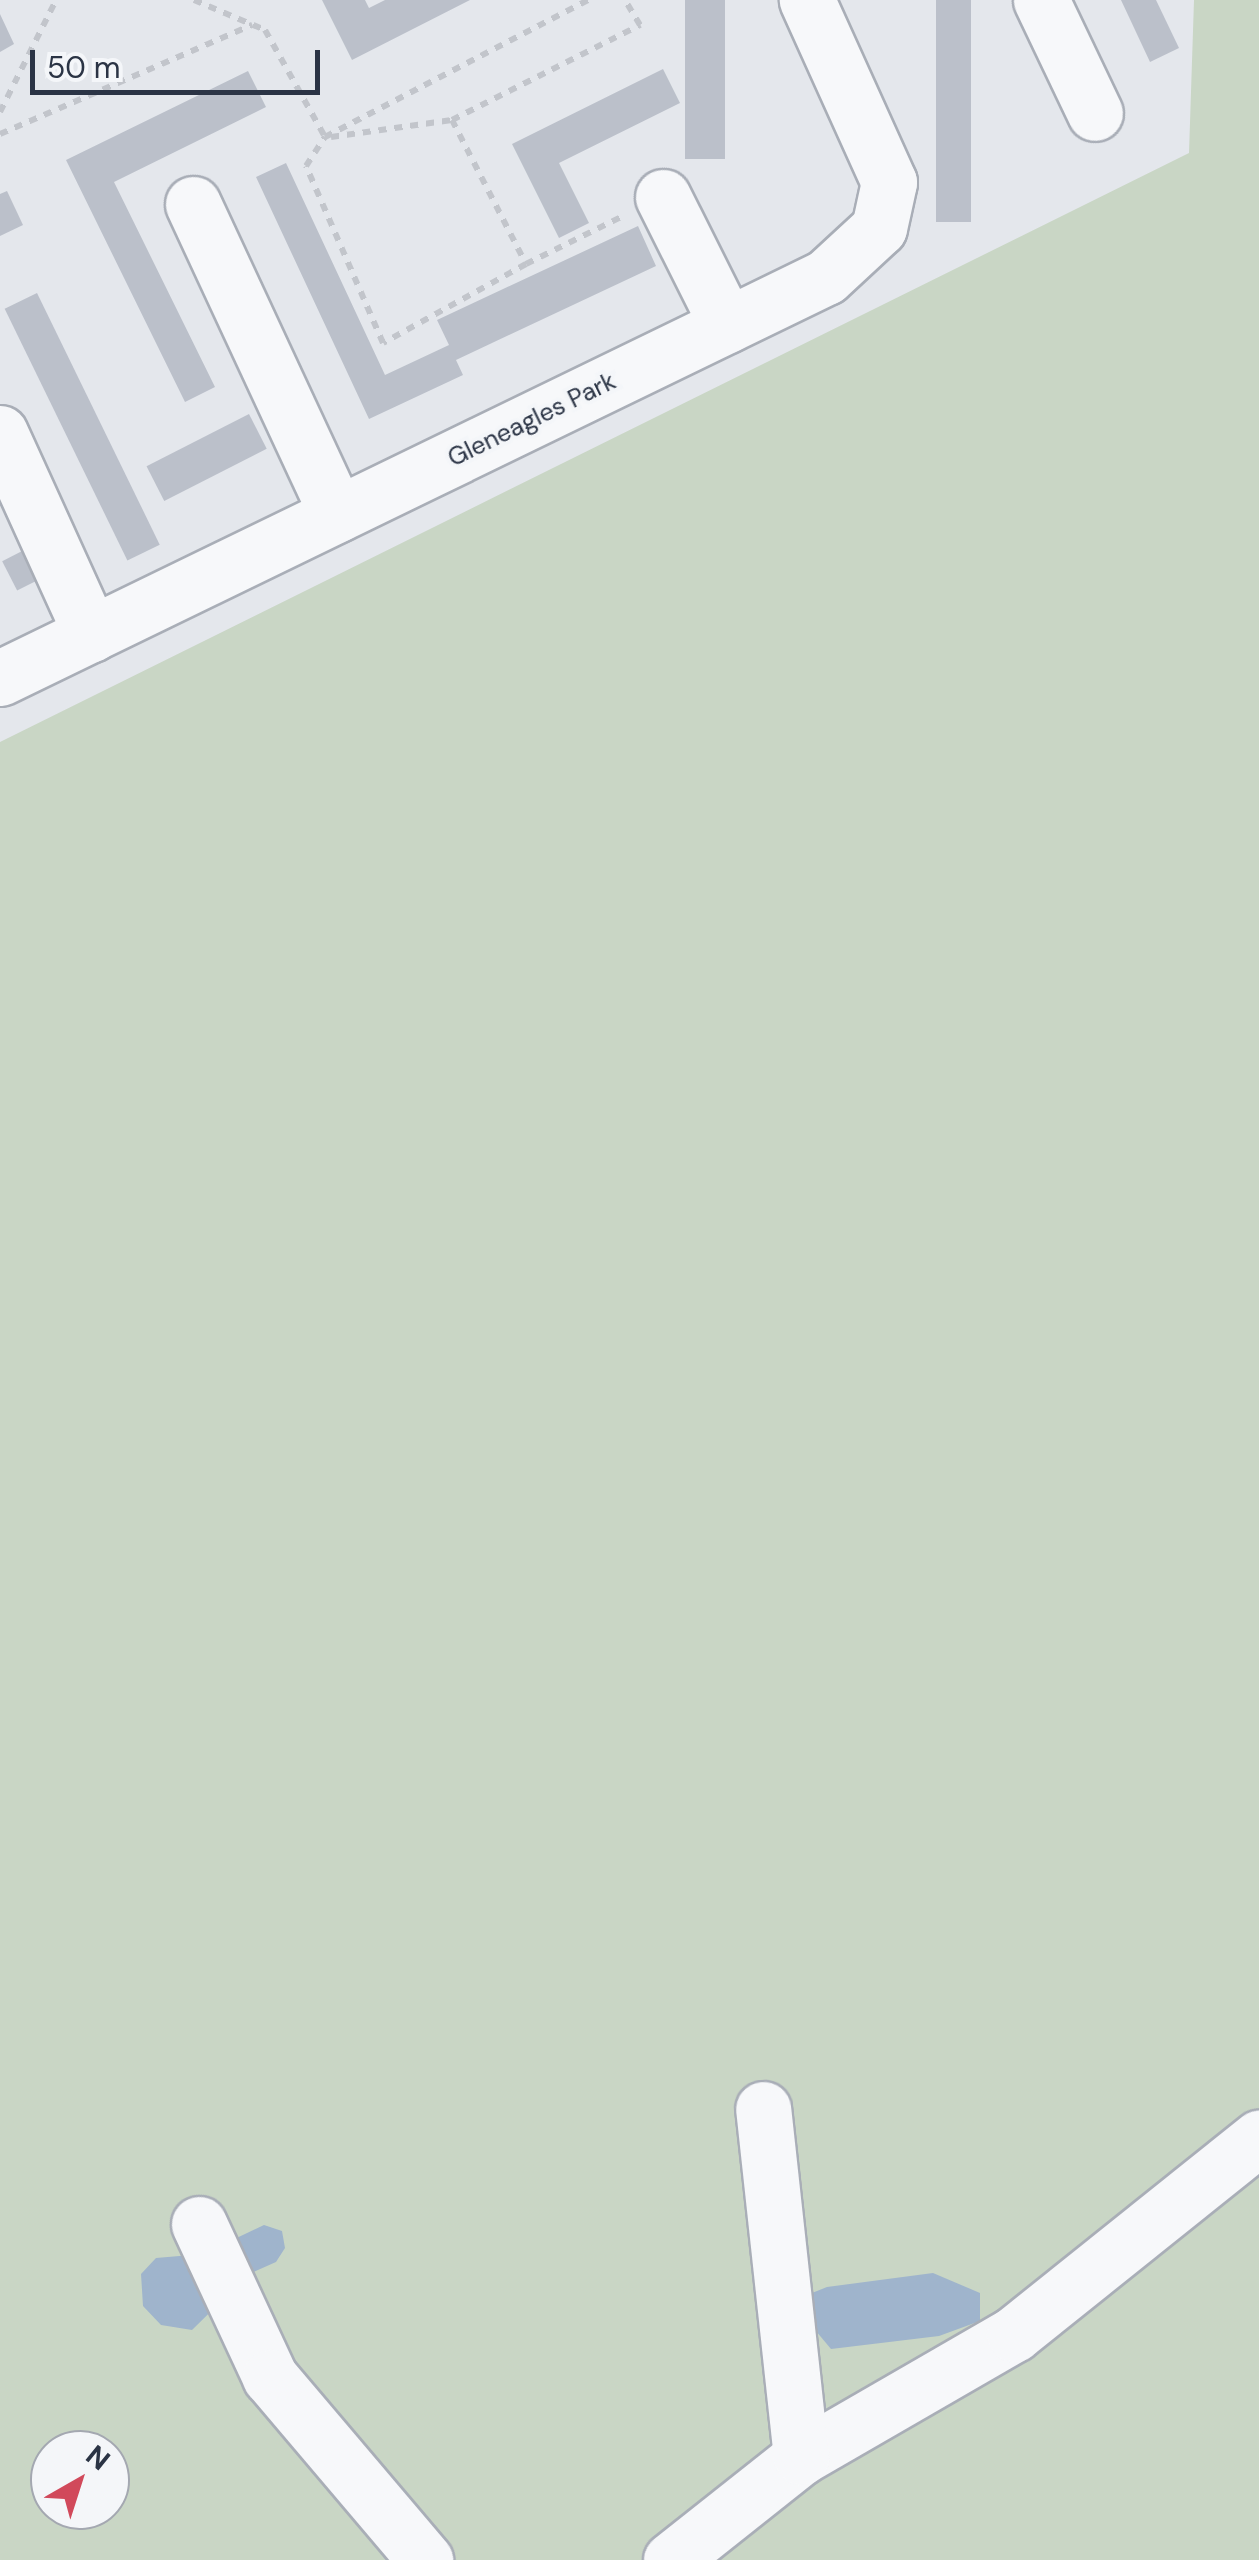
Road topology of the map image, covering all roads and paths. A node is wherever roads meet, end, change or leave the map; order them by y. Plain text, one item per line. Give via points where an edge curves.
1 (56, 0) edge
2 (194, 0) edge
3 (588, 0) edge
4 (625, 0) edge
5 (807, 0) edge
6 (1041, 0) edge
7 (252, 25) junction
8 (0, 112) edge
9 (1095, 113) dead end
10 (452, 120) junction
11 (0, 134) edge
12 (325, 138) junction
13 (663, 198) joint
14 (193, 204) dead end
15 (526, 264) junction
16 (727, 325) junction
17 (0, 433) edge
18 (336, 514) junction
19 (91, 634) junction
20 (0, 678) edge
21 (763, 2109) dead end
22 (1259, 2138) edge
23 (199, 2224) dead end
24 (801, 2457) junction
25 (425, 2560) edge
26 (671, 2560) edge

1 - 8 path
2 - 7 path
3 - 12 path
4 - 10 path via 640,25
5 - 16 street, Gleneagles Park via 889,182 879,228 826,277
6 - 9 street
7 - 11 path
7 - 12 path via 264,30
10 - 12 path
10 - 15 path
12 - 15 path via 306,166 383,342
13 - 15 path
13 - 16 street
14 - 18 street
16 - 18 street, Gleneagles Park
17 - 19 street
18 - 19 street, Gleneagles Park
19 - 20 street, Gleneagles Park
21 - 24 street
22 - 24 street via 1014,2334
23 - 25 street via 270,2377
24 - 26 street

